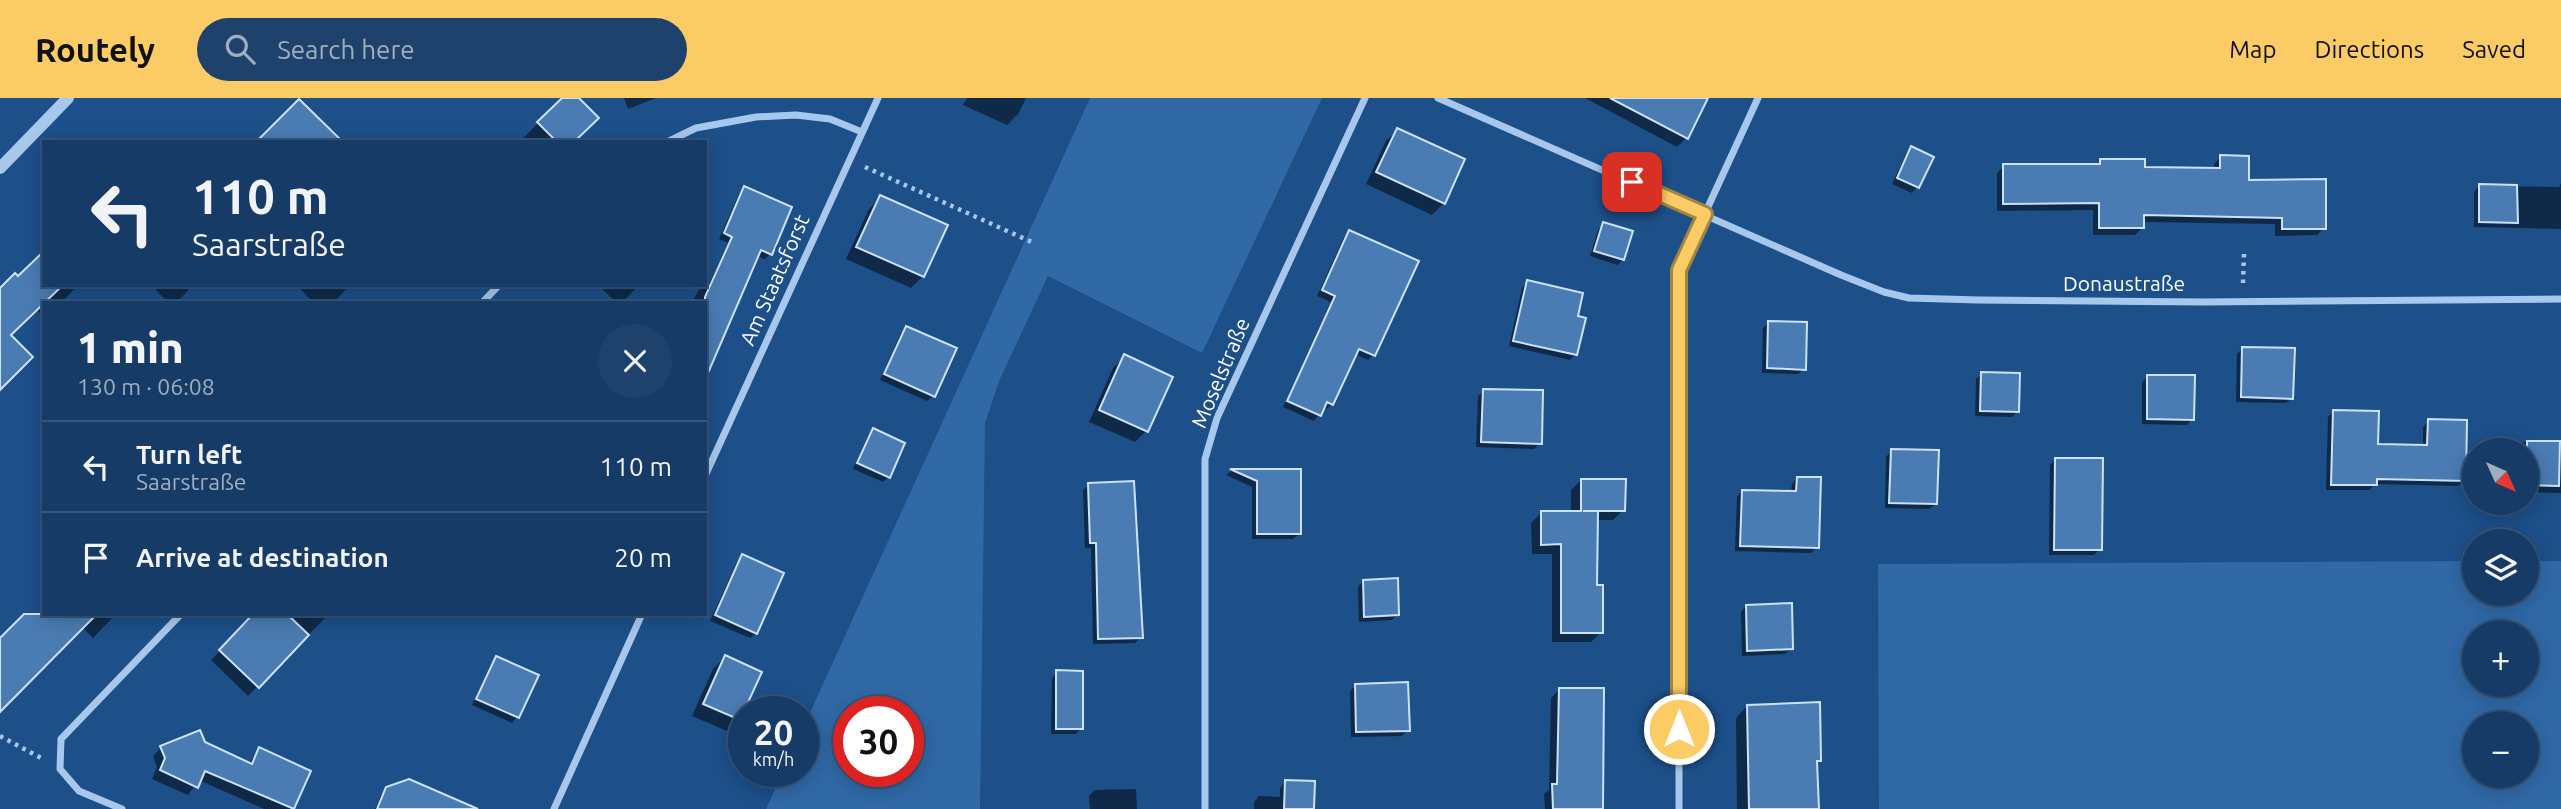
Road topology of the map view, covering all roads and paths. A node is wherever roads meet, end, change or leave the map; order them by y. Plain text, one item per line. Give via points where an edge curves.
1 (68, 98) edge
2 (878, 98) edge
3 (1365, 98) edge
4 (1438, 98) edge
5 (1758, 98) edge
6 (862, 132) junction
7 (671, 140) edge
8 (849, 160) junction
9 (0, 168) edge
10 (1705, 214) junction
11 (1034, 243) dead end
12 (2244, 254) dead end
13 (2244, 274) dead end
14 (497, 287) edge
15 (2561, 299) edge
16 (484, 301) edge
17 (707, 472) edge
18 (179, 616) edge
19 (641, 616) edge
20 (0, 736) edge
21 (60, 769) junction
22 (122, 809) edge
23 (554, 809) edge
24 (1205, 809) edge
25 (1679, 809) edge

1 - 9 street
2 - 6 street, Am Staatsforst
3 - 24 street, Moselstraße via 1217,418 1205,459
4 - 10 street, Donaustraße
5 - 10 street
6 - 7 street via 830,119 796,115 696,128
6 - 8 street, Am Staatsforst
8 - 11 path
8 - 17 street, Am Staatsforst
10 - 15 street, Donaustraße via 1852,279 1909,298 2144,302
10 - 25 street via 1679,270
12 - 13 path
14 - 16 street
18 - 21 street via 61,739
19 - 23 street
20 - 21 path
21 - 22 street via 79,791

